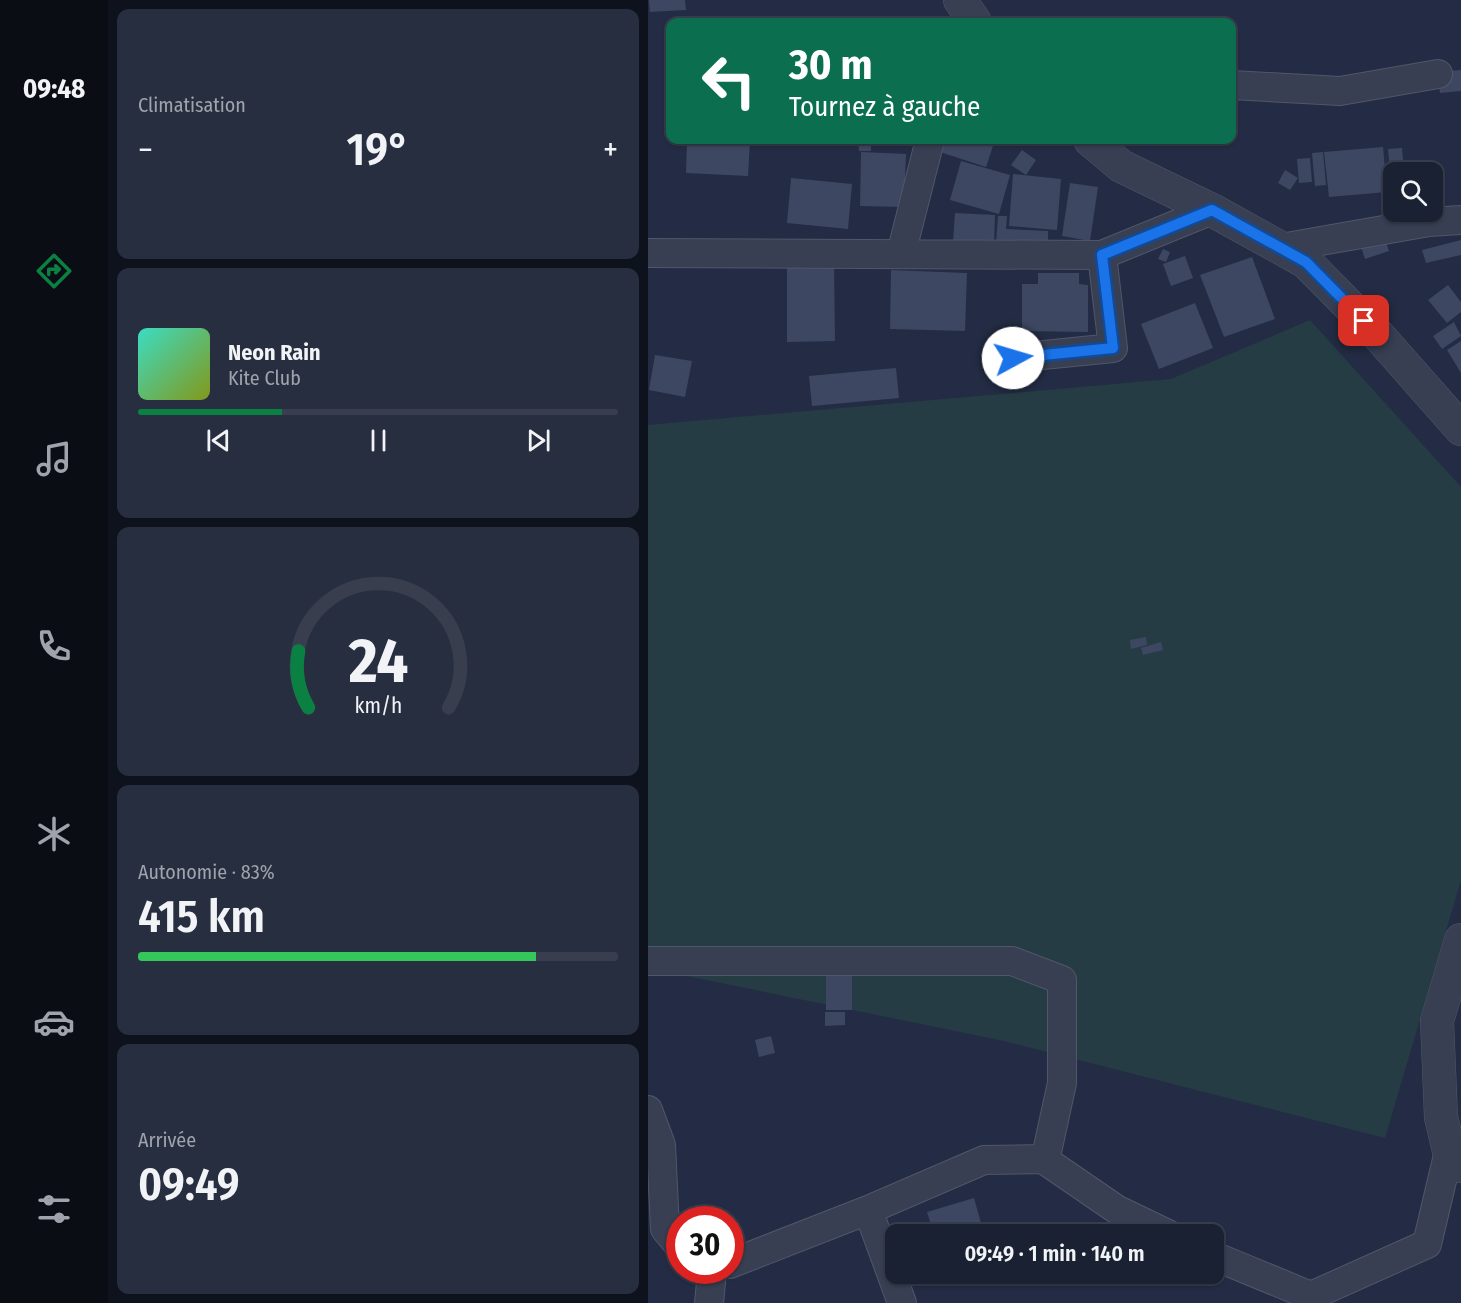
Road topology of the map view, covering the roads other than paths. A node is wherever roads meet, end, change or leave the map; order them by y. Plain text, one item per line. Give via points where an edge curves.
1 (960, 0) edge
2 (972, 18) edge
3 (1438, 74) dead end
4 (1236, 85) edge
5 (929, 144) edge
6 (1100, 144) edge
7 (1212, 210) junction
8 (1461, 220) edge
9 (1281, 248) junction
10 (648, 253) edge
11 (901, 254) junction
12 (1102, 255) junction
13 (1013, 358) dead end
14 (1461, 429) edge
15 (1461, 940) edge
16 (648, 961) edge
17 (648, 1110) edge
18 (1455, 1158) edge
19 (1045, 1161) junction
20 (868, 1210) junction
21 (1147, 1224) edge
22 (666, 1230) edge
23 (744, 1258) edge
24 (1224, 1260) edge
25 (713, 1284) edge
26 (709, 1303) edge
27 (902, 1303) edge

1 - 2 street
3 - 4 street via 1340,91
5 - 11 street
6 - 7 street via 1121,166
7 - 9 street
7 - 12 street
8 - 9 street
9 - 14 street via 1306,262 1379,336
10 - 11 street
11 - 12 street
12 - 13 street via 1113,348
15 - 18 street via 1437,1021 1441,1117
16 - 19 street via 1012,961 1062,980 1062,1083
17 - 22 street via 661,1145
18 - 24 street via 1427,1244 1311,1296
19 - 20 street via 984,1160
19 - 21 street via 1116,1209
20 - 23 street
20 - 27 street
25 - 26 street

